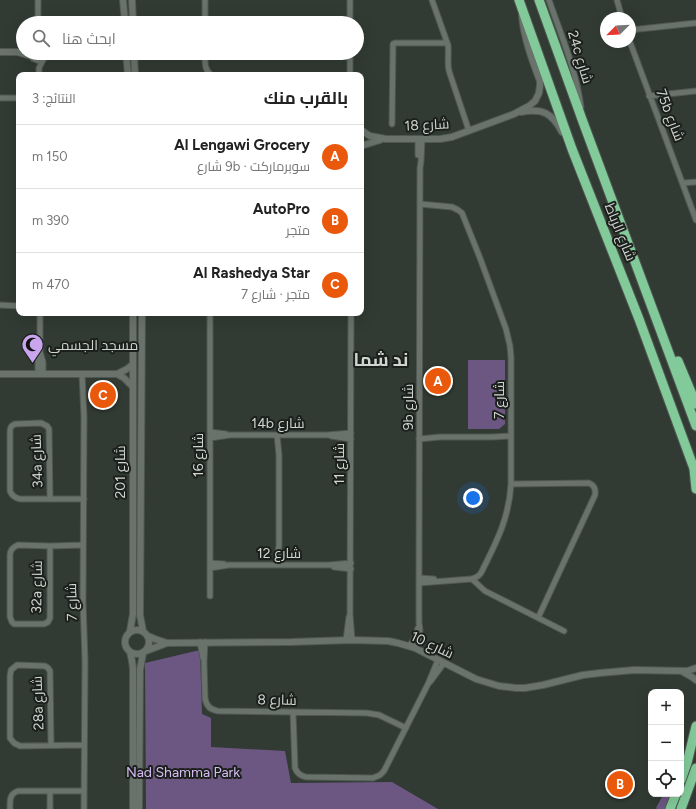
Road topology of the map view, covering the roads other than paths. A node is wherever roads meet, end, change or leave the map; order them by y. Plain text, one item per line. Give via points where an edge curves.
1 (38, 0) edge
2 (123, 0) edge
3 (132, 0) edge
4 (205, 0) edge
5 (350, 0) edge
6 (432, 0) edge
7 (539, 0) edge
8 (549, 0) edge
9 (617, 0) edge
10 (520, 3) edge
11 (620, 12) edge
12 (38, 16) edge
13 (124, 16) edge
14 (133, 16) edge
15 (205, 16) edge
16 (350, 16) edge
17 (696, 23) edge
18 (636, 29) edge
19 (447, 42) junction
20 (632, 48) edge
21 (0, 52) edge
22 (16, 52) edge
23 (33, 60) edge
24 (42, 60) edge
25 (127, 60) edge
26 (134, 60) edge
27 (205, 60) edge
28 (350, 60) edge
29 (39, 72) edge
30 (39, 72) edge
31 (128, 72) edge
32 (135, 72) edge
33 (208, 72) edge
34 (350, 72) edge
35 (696, 91) edge
36 (649, 96) junction
37 (0, 98) edge
38 (16, 98) edge
39 (514, 114) junction
40 (583, 122) junction
41 (392, 124) dead end
42 (469, 131) junction
43 (364, 133) edge
44 (386, 139) junction
45 (420, 139) junction
46 (364, 144) edge
47 (572, 149) junction
48 (696, 182) edge
49 (683, 183) junction
50 (420, 206) junction
51 (696, 220) edge
52 (0, 305) edge
53 (16, 306) edge
54 (655, 314) junction
55 (40, 316) edge
56 (133, 316) edge
57 (142, 316) edge
58 (210, 316) edge
59 (351, 316) edge
60 (132, 365) junction
61 (0, 374) edge
62 (40, 374) junction
63 (83, 374) junction
64 (117, 374) junction
65 (132, 386) junction
66 (696, 404) edge
67 (696, 426) edge
68 (351, 433) junction
69 (210, 435) junction
70 (279, 435) junction
71 (327, 435) junction
72 (420, 437) junction
73 (511, 438) junction
74 (351, 439) junction
75 (695, 471) edge
76 (511, 484) junction
77 (696, 489) edge
78 (50, 499) junction
79 (84, 499) junction
80 (84, 545) junction
81 (50, 546) junction
82 (279, 546) junction
83 (210, 565) junction
84 (276, 566) junction
85 (282, 566) junction
86 (351, 566) junction
87 (478, 576) junction
88 (472, 579) junction
89 (419, 580) junction
90 (485, 591) junction
91 (210, 596) dead end
92 (538, 618) junction
93 (130, 631) junction
94 (564, 631) dead end
95 (145, 633) junction
96 (349, 640) junction
97 (203, 642) junction
98 (166, 643) junction
99 (412, 647) junction
100 (130, 652) junction
101 (145, 652) junction
102 (441, 661) junction
103 (696, 668) edge
104 (682, 671) junction
105 (696, 680) edge
106 (294, 712) junction
107 (696, 726) edge
108 (406, 729) junction
109 (84, 745) junction
110 (51, 746) junction
111 (696, 768) edge
112 (684, 772) edge
113 (50, 791) junction
114 (84, 791) junction
115 (675, 797) edge
116 (10, 809) edge
117 (50, 809) edge
118 (84, 809) edge
119 (133, 809) edge
120 (139, 809) edge
121 (670, 809) edge
122 (681, 809) edge

1 - 12 street
2 - 13 street
3 - 14 street
4 - 15 street
5 - 16 street
6 - 19 street
7 - 40 highway, شارع الرباط
8 - 40 street, 24c شارع via 573,69
9 - 11 street
10 - 39 street, شارع 18 via 526,40 540,81 540,89 532,104
10 - 47 highway, شارع الرباط
17 - 18 street
19 - 41 street via 393,44
19 - 42 street via 449,71
20 - 36 street, 75b شارع
21 - 22 street
23 - 29 street
24 - 30 street
25 - 31 street
26 - 32 street
27 - 33 street
28 - 34 street
35 - 36 street
36 - 49 street, 75b شارع
37 - 38 street
39 - 42 street, شارع 18
39 - 47 street, شارع 18 via 536,110 550,116 558,124
40 - 54 highway, شارع الرباط
42 - 45 street, شارع 18 via 446,138
43 - 44 street, شارع 18
44 - 45 street, شارع 18
44 - 46 street, شارع 18
45 - 50 street, 9b شارع
47 - 75 highway, شارع الرباط
48 - 49 street
49 - 51 street, 75b شارع
50 - 72 street, 9b شارع
50 - 73 street, شارع 7 via 454,208 464,215 509,340
52 - 53 street
54 - 66 highway via 675,353
54 - 67 highway, شارع الرباط
55 - 62 street
56 - 60 street, شارع 201
57 - 95 street, شارع 201 via 140,615
58 - 69 street, شارع 16
59 - 68 street, شارع 11
60 - 64 street
60 - 65 street, شارع 201
61 - 62 street
62 - 63 street
63 - 64 street
63 - 79 street, شارع 7
64 - 65 street
65 - 93 street, شارع 201 via 133,614
68 - 71 street, 14b شارع
68 - 74 street, شارع 11
69 - 70 street, 14b شارع
69 - 83 street, شارع 16
70 - 71 street, 14b شارع
70 - 82 street
71 - 74 street, 14b شارع
72 - 73 street
72 - 89 street, 9b شارع
73 - 76 street, شارع 7
74 - 86 street, شارع 11
75 - 77 highway, شارع الرباط
76 - 87 street, شارع 7 via 504,525
76 - 92 street via 589,483 595,489 595,495
78 - 78 street, 34a شارع via 16,499 11,494 12,425 41,423 47,426
78 - 79 street, 34a شارع
79 - 80 street, شارع 7
80 - 81 street, 32a شارع
80 - 109 street, شارع 7
81 - 81 street, 32a شارع via 18,545 11,549 10,617 14,624 44,624 50,618
82 - 84 street
82 - 85 street
83 - 84 street, شارع 12
83 - 91 street, شارع 16
84 - 85 street, شارع 12
85 - 86 street, شارع 12
86 - 96 street, شارع 11 via 350,614 347,625
87 - 88 street
87 - 90 street
88 - 89 street
88 - 90 street
89 - 99 street, 9b شارع via 419,623
90 - 92 street
92 - 94 street
93 - 95 street via 138,629
93 - 100 street via 124,640
95 - 98 street, شارع 10
95 - 101 street via 149,644
96 - 97 street, شارع 10
96 - 99 street, شارع 10 via 388,641
97 - 98 street, شارع 10
97 - 106 street, شارع 8 via 205,698 212,710
98 - 101 street, شارع 10
99 - 102 street, شارع 10
100 - 101 street
100 - 119 street via 133,669
101 - 120 street via 140,670
102 - 104 street, شارع 10 via 484,682 516,688 534,687 600,672
102 - 108 street
103 - 104 street, شارع 10
104 - 105 street
106 - 108 street, شارع 8 via 367,713 379,715
106 - 108 street via 295,768 300,775 306,777 373,778 380,775
107 - 112 highway
109 - 110 street, 28a شارع
109 - 114 street, شارع 7
110 - 110 street, 28a شارع via 20,746 10,738 10,673 17,666 45,666 50,671
111 - 122 highway
113 - 114 street
113 - 116 street via 15,792 11,797
113 - 117 street
114 - 118 street, شارع 7
115 - 121 highway

